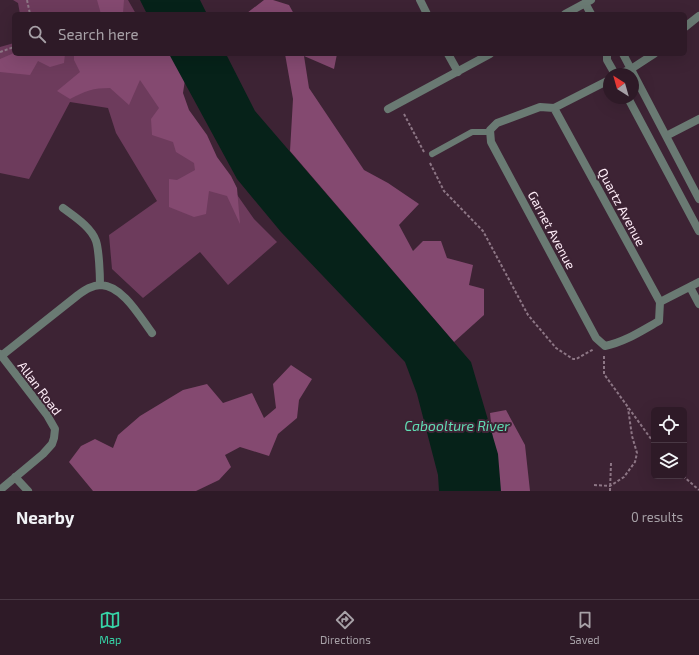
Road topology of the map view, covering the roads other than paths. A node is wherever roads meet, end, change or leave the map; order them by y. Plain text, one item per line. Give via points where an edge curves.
1 (420, 0) edge
2 (588, 2) edge
3 (426, 12) edge
4 (569, 12) edge
5 (590, 12) edge
6 (699, 16) edge
7 (687, 25) edge
8 (449, 56) edge
9 (486, 56) edge
10 (607, 56) edge
11 (623, 56) edge
12 (651, 56) edge
13 (612, 68) edge
14 (630, 68) edge
15 (634, 68) edge
16 (458, 72) junction
17 (603, 83) edge
18 (639, 85) edge
19 (631, 104) edge
20 (554, 108) junction
21 (388, 109) dead end
22 (699, 119) edge
23 (490, 132) junction
24 (666, 136) junction
25 (429, 155) road end
26 (699, 199) edge
27 (63, 208) dead end
28 (699, 230) edge
29 (699, 282) edge
30 (100, 285) junction
31 (690, 286) junction
32 (660, 302) junction
33 (699, 304) edge
34 (152, 333) dead end
35 (1, 355) edge
36 (15, 477) junction
37 (0, 490) edge
38 (28, 491) edge

1 - 3 street
2 - 4 street
2 - 5 street
6 - 7 street
8 - 16 street
9 - 16 street
10 - 13 street
11 - 14 street
12 - 15 street
16 - 21 street
17 - 20 street
18 - 24 street
19 - 28 street
20 - 23 street via 540,108 497,123
20 - 32 street, Quartz Avenue
22 - 24 street
23 - 25 lane via 472,132
23 - 32 street, Garnet Avenue via 495,150 596,338 605,346 632,337 659,321
24 - 26 street
27 - 30 street via 84,225 96,242
29 - 31 street
30 - 34 street via 124,296
30 - 35 street via 88,288 78,295
31 - 32 street
31 - 33 street
35 - 36 street, Allan Road via 55,429 52,444 44,454
36 - 37 street
36 - 38 street

